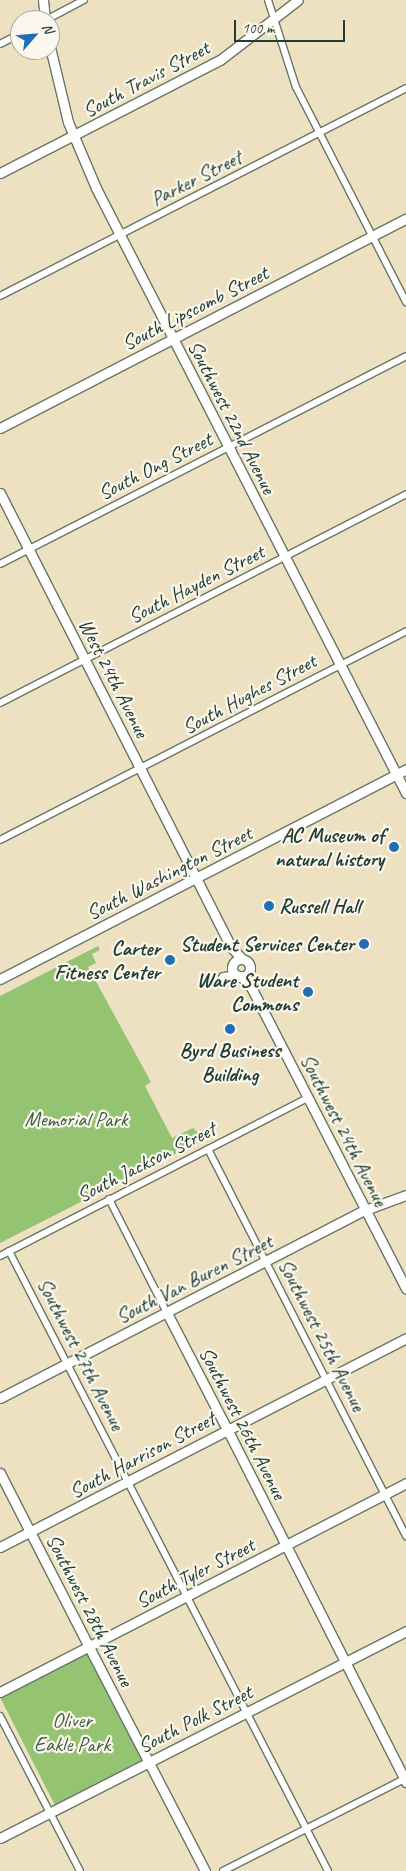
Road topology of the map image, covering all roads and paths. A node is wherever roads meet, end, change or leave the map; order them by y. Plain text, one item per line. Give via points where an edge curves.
1 (84, 0) edge
2 (268, 0) edge
3 (298, 0) edge
4 (60, 13) edge
5 (273, 19) junction
6 (53, 60) edge
7 (406, 88) edge
8 (320, 133) junction
9 (74, 138) junction
10 (0, 173) edge
11 (406, 218) edge
12 (120, 234) junction
13 (373, 236) junction
14 (0, 296) edge
15 (406, 302) edge
16 (172, 340) junction
17 (406, 356) edge
18 (0, 428) edge
19 (228, 447) junction
20 (0, 493) edge
21 (406, 494) edge
22 (30, 549) junction
23 (285, 557) junction
24 (0, 564) edge
25 (406, 631) edge
26 (85, 659) junction
27 (341, 664) junction
28 (0, 703) edge
29 (141, 769) junction
30 (406, 769) edge
31 (396, 774) junction
32 (406, 793) edge
33 (0, 840) edge
34 (197, 879) junction
35 (0, 978) edge
36 (308, 1098) junction
37 (208, 1149) junction
38 (406, 1195) edge
39 (109, 1199) junction
40 (365, 1210) junction
41 (9, 1251) junction
42 (0, 1256) edge
43 (266, 1261) junction
44 (406, 1289) edge
45 (167, 1313) junction
46 (406, 1338) edge
47 (68, 1363) junction
48 (326, 1379) junction
49 (0, 1398) edge
50 (227, 1430) junction
51 (0, 1473) edge
52 (128, 1482) junction
53 (406, 1483) edge
54 (384, 1494) junction
55 (30, 1532) junction
56 (406, 1536) edge
57 (285, 1546) junction
58 (0, 1547) edge
59 (187, 1597) junction
60 (406, 1631) edge
61 (89, 1647) junction
62 (345, 1662) junction
63 (0, 1692) edge
64 (246, 1713) junction
65 (0, 1716) edge
66 (148, 1762) junction
67 (405, 1780) edge
68 (50, 1812) junction
69 (306, 1828) junction
70 (0, 1838) edge
71 (80, 1871) edge
72 (205, 1871) edge
73 (223, 1871) edge
74 (328, 1871) edge

1 - 4 street
2 - 5 street
3 - 5 main road, South Travis Street
5 - 8 street via 286,64
5 - 9 main road, South Travis Street via 220,60
6 - 9 main road, Southwest 22nd Avenue
7 - 8 street, Parker Street
8 - 12 street, Parker Street
8 - 13 street
9 - 10 main road, South Travis Street
9 - 12 main road, Southwest 22nd Avenue
11 - 13 main road, South Lipscomb Street
12 - 14 street, Parker Street
12 - 16 main road, Southwest 22nd Avenue
13 - 15 street
13 - 16 main road, South Lipscomb Street
16 - 18 main road, South Lipscomb Street
16 - 19 main road, Southwest 22nd Avenue
17 - 19 street, South Ong Street
19 - 22 street, South Ong Street
19 - 23 main road, Southwest 22nd Avenue
20 - 22 main road, West 24th Avenue
21 - 23 street, South Hayden Street
22 - 24 street, South Ong Street
22 - 26 main road, West 24th Avenue
23 - 26 street, South Hayden Street
23 - 27 main road, Southwest 22nd Avenue
25 - 27 street, South Hughes Street
26 - 28 street, South Hayden Street
26 - 29 main road, West 24th Avenue
27 - 29 street, South Hughes Street
27 - 31 main road, Southwest 22nd Avenue
29 - 33 street, South Hughes Street
29 - 34 main road, West 24th Avenue
30 - 31 main road, South Washington Street
31 - 32 main road, Southwest 22nd Avenue
31 - 34 main road, South Washington Street
34 - 35 main road, South Washington Street
34 - 36 main road, Southwest 24th Avenue via 239,969
36 - 37 street, South Jackson Street
36 - 40 main road, Southwest 24th Avenue
37 - 39 street, South Jackson Street
37 - 43 street, Southwest 25th Avenue
38 - 40 main road, South Van Buren Street
39 - 41 street, South Jackson Street
39 - 45 street, Southwest 26th Avenue
40 - 43 main road, South Van Buren Street
40 - 44 main road, Southwest 24th Avenue
41 - 42 street, South Jackson Street
41 - 47 street, Southwest 27th Avenue
43 - 45 main road, South Van Buren Street
43 - 48 street, Southwest 25th Avenue
45 - 47 main road, South Van Buren Street
45 - 50 main road, Southwest 26th Avenue
46 - 48 main road, South Harrison Street
47 - 49 main road, South Van Buren Street
47 - 52 street, Southwest 27th Avenue
48 - 50 main road, South Harrison Street
48 - 54 street, Southwest 25th Avenue
50 - 52 main road, South Harrison Street
50 - 57 main road, Southwest 26th Avenue
51 - 55 main road, Southwest 28th Avenue
52 - 55 main road, South Harrison Street
52 - 59 street, Southwest 27th Avenue
53 - 54 main road, South Tyler Street
54 - 56 street, Southwest 25th Avenue
54 - 57 main road, South Tyler Street
55 - 58 main road, South Harrison Street
55 - 61 main road, Southwest 28th Avenue
57 - 59 main road, South Tyler Street
57 - 62 main road, Southwest 26th Avenue
59 - 61 main road, South Tyler Street
59 - 64 street, Southwest 27th Avenue
60 - 62 main road, South Polk Street
61 - 63 main road, South Tyler Street
61 - 66 main road, Southwest 28th Avenue
62 - 64 main road, South Polk Street
62 - 67 main road, Southwest 26th Avenue
64 - 66 main road, South Polk Street
64 - 69 street, Southwest 27th Avenue
65 - 68 street
66 - 68 main road, South Polk Street
66 - 72 main road, Southwest 28th Avenue
67 - 69 street
68 - 70 main road, South Polk Street
68 - 71 street
69 - 73 street
69 - 74 street, Southwest 27th Avenue

